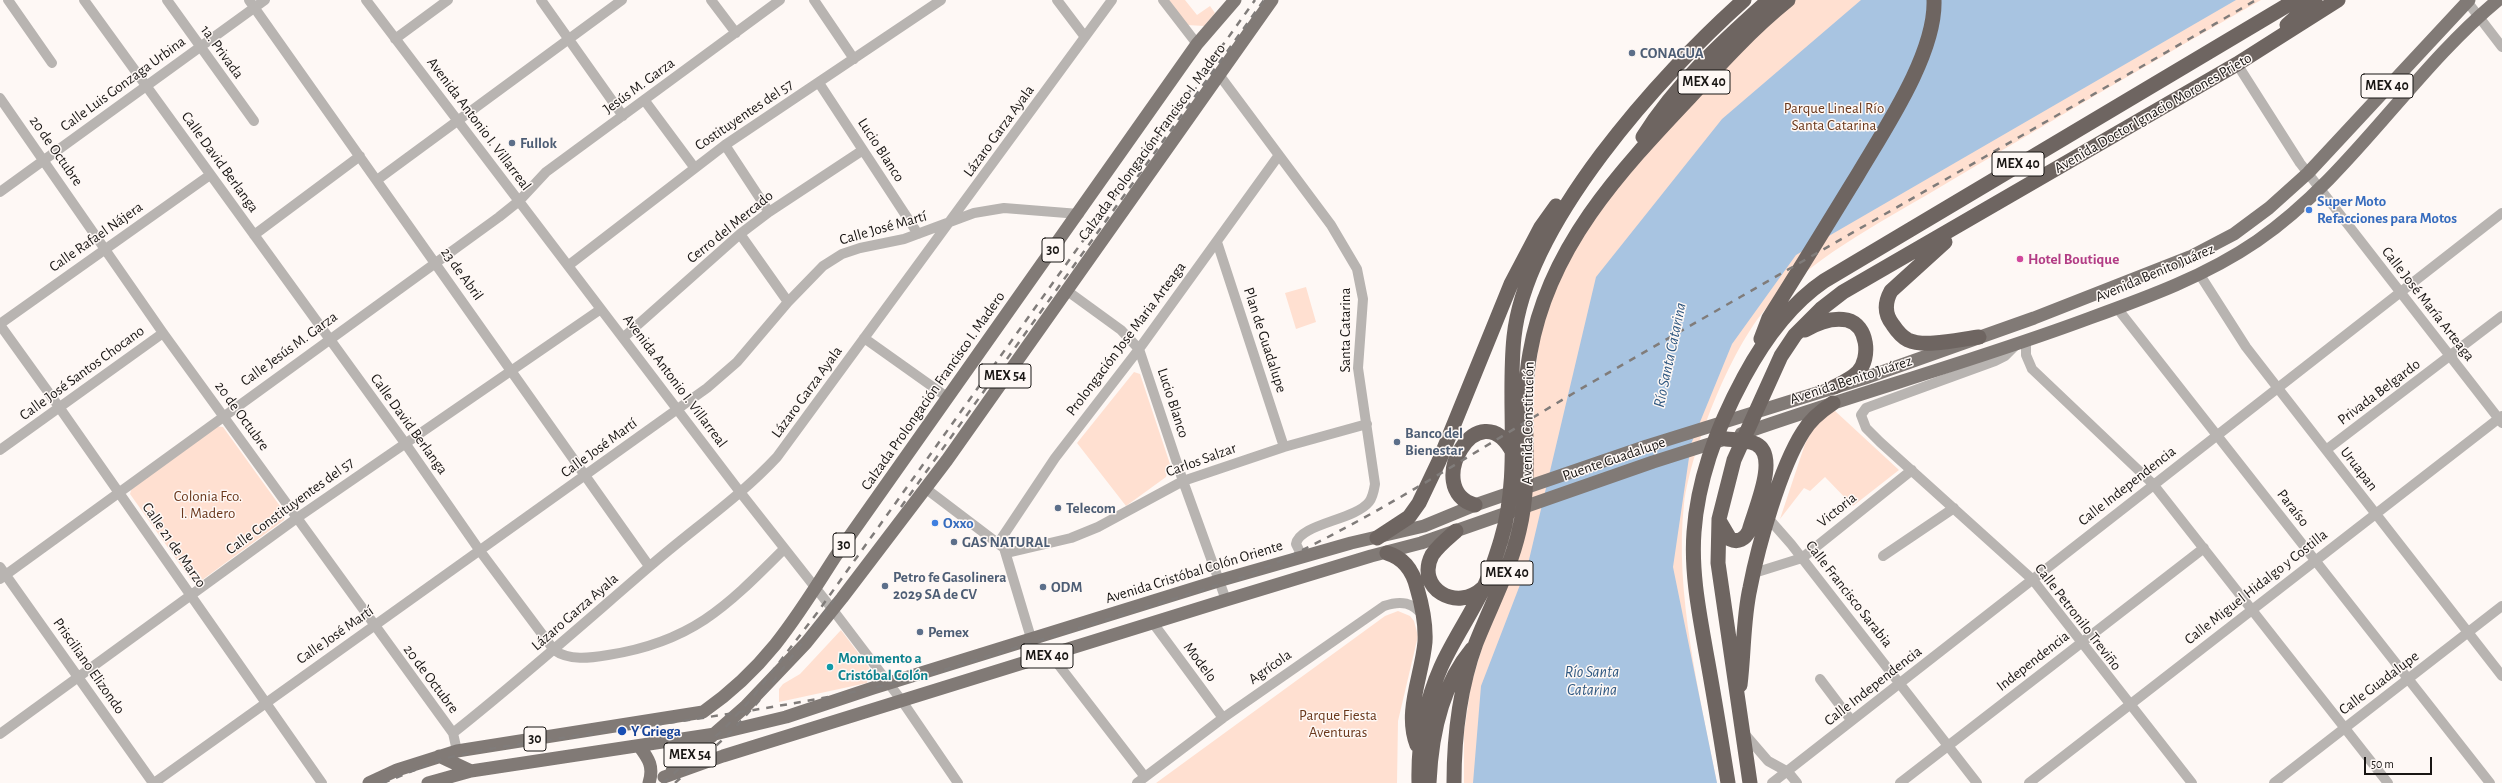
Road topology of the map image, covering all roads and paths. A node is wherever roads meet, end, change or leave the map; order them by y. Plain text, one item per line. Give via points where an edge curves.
1 (8, 0) edge
2 (84, 0) edge
3 (167, 0) edge
4 (265, 0) edge
5 (366, 0) edge
6 (448, 0) edge
7 (541, 0) edge
8 (622, 0) edge
9 (711, 0) edge
10 (780, 0) edge
11 (814, 0) edge
12 (942, 0) edge
13 (1057, 0) edge
14 (1112, 0) edge
15 (1163, 0) edge
16 (1235, 0) edge
17 (1272, 0) edge
18 (1744, 0) edge
19 (1769, 0) edge
20 (1788, 0) edge
21 (1934, 0) edge
22 (2296, 0) edge
23 (2315, 0) edge
24 (2338, 0) edge
25 (2498, 0) edge
26 (2467, 1) edge
27 (252, 4) edge
28 (2479, 17) junction
29 (736, 33) junction
30 (1085, 37) junction
31 (568, 38) junction
32 (395, 39) junction
33 (1197, 44) junction
34 (2269, 44) junction
35 (200, 46) junction
36 (2502, 47) edge
37 (854, 59) junction
38 (52, 63) dead end
39 (2237, 64) junction
40 (1220, 76) junction
41 (819, 83) junction
42 (146, 86) junction
43 (0, 98) edge
44 (645, 101) junction
45 (624, 116) junction
46 (456, 120) junction
47 (254, 121) dead end
48 (725, 145) junction
49 (863, 150) junction
50 (1279, 155) junction
51 (360, 156) junction
52 (44, 161) junction
53 (694, 167) junction
54 (1625, 168) junction
55 (2308, 173) junction
56 (210, 175) junction
57 (1588, 175) junction
58 (377, 180) junction
59 (2319, 188) junction
60 (0, 192) edge
61 (519, 201) junction
62 (769, 212) junction
63 (2502, 213) edge
64 (1078, 214) junction
65 (950, 223) junction
66 (1965, 224) junction
67 (254, 234) junction
68 (740, 234) junction
69 (918, 234) junction
70 (1217, 242) junction
71 (106, 250) junction
72 (435, 264) junction
73 (569, 265) junction
74 (2200, 275) junction
75 (1066, 290) junction
76 (2399, 291) junction
77 (788, 302) junction
78 (601, 308) junction
79 (2117, 308) junction
80 (2502, 316) edge
81 (2034, 318) junction
82 (0, 325) edge
83 (163, 333) junction
84 (1795, 335) junction
85 (624, 337) junction
86 (1979, 337) junction
87 (864, 338) junction
88 (329, 339) junction
89 (2021, 344) junction
90 (1139, 349) junction
91 (1759, 350) junction
92 (2449, 357) junction
93 (511, 369) junction
94 (1834, 387) junction
95 (2277, 387) junction
96 (947, 397) junction
97 (1790, 401) joint
98 (1833, 403) junction
99 (60, 407) junction
100 (678, 409) junction
101 (223, 416) junction
102 (1783, 419) joint
103 (2501, 419) edge
104 (1367, 424) junction
105 (2216, 435) junction
106 (1726, 439) junction
107 (405, 443) junction
108 (1284, 447) junction
109 (0, 450) edge
110 (2326, 450) junction
111 (1513, 453) junction
112 (1912, 470) junction
113 (586, 475) junction
114 (1183, 481) junction
115 (2153, 484) junction
116 (925, 488) junction
117 (118, 492) junction
118 (740, 492) junction
119 (1480, 504) junction
120 (1954, 508) junction
121 (2376, 514) junction
122 (297, 518) junction
123 (1719, 519) junction
124 (1769, 519) junction
125 (1456, 531) junction
126 (1377, 538) junction
127 (999, 542) junction
128 (2204, 548) junction
129 (784, 549) junction
130 (480, 551) junction
131 (1007, 553) junction
132 (1387, 553) junction
133 (1302, 556) junction
134 (1883, 556) dead end
135 (1802, 558) junction
136 (2315, 561) junction
137 (649, 566) junction
138 (1754, 573) junction
139 (2, 574) edge
140 (2033, 580) junction
141 (1218, 581) junction
142 (816, 588) junction
143 (1484, 588) junction
144 (191, 596) junction
145 (1226, 600) junction
146 (2502, 606) edge
147 (833, 610) junction
148 (2252, 610) junction
149 (1424, 618) junction
150 (1153, 623) junction
151 (374, 626) junction
152 (2467, 633) junction
153 (1031, 638) junction
154 (1476, 643) junction
155 (2081, 643) junction
156 (554, 650) junction
157 (1051, 655) junction
158 (2502, 676) edge
159 (78, 677) junction
160 (1820, 679) dead end
161 (2408, 680) junction
162 (888, 683) junction
163 (1899, 684) junction
164 (902, 701) junction
165 (267, 702) junction
166 (2129, 705) junction
167 (1738, 706) junction
168 (1223, 718) junction
169 (1851, 720) junction
170 (1740, 727) junction
171 (2344, 728) junction
172 (453, 733) junction
173 (0, 734) edge
174 (715, 734) junction
175 (639, 746) junction
176 (1948, 746) junction
177 (1420, 750) junction
178 (457, 751) junction
179 (439, 756) junction
180 (471, 771) junction
181 (1788, 772) junction
182 (661, 780) edge
183 (1141, 780) edge
184 (153, 783) edge
185 (322, 783) edge
186 (369, 783) edge
187 (428, 783) edge
188 (649, 783) edge
189 (958, 783) edge
190 (1419, 783) edge
191 (1429, 783) edge
192 (1454, 783) edge
193 (1728, 783) edge
194 (1750, 783) edge
195 (1772, 783) edge
196 (1796, 783) edge
197 (1900, 783) edge
198 (1977, 783) edge
199 (2029, 783) edge
200 (2192, 783) edge
201 (2274, 783) edge
202 (2388, 783) edge
203 (2490, 783) edge

1 - 38 street
2 - 42 street, Calle David Berlanga
3 - 35 street, 1a. Privada
4 - 27 street, Calle Luis Gonzaga Urbina
5 - 32 street, Avenida Antonio I. Villarreal
6 - 32 street
7 - 31 street
8 - 31 street
9 - 29 street
10 - 29 street, Jesús M. Garza
11 - 37 street
12 - 37 street, Costituyentes del 57
13 - 30 street
14 - 30 street, Lázaro Garza Ayala
15 - 33 street
16 - 33 main road, Calzada Prolongación Francisco I. Madero / 30
17 - 40 main road, Calzada Prolongación Francisco I. Madero / MEX 54
18 - 57 highway, Avenida Constitución / MEX 40 via 1707,34 1660,85
19 - 54 highway via 1670,98
20 - 54 highway, Avenida Constitución / MEX 40 via 1745,39
21 - 91 highway via 1927,45 1914,73 1887,126 1769,318
22 - 91 highway, Avenida Doctor Ignacio Morones Prieto / MEX 40 via 1824,281 1792,308
23 - 34 highway
24 - 34 highway, Avenida Doctor Ignacio Morones Prieto / MEX 40
25 - 28 main road, Avenida Benito Juárez / MEX 40
26 - 28 street
26 - 55 main road, Avenida Benito Juárez / MEX 40
27 - 35 street, Calle Luis Gonzaga Urbina
27 - 51 street, 23 de Abril
28 - 36 street
28 - 59 main road, Avenida Benito Juárez / MEX 40
29 - 44 street, Jesús M. Garza
30 - 65 street, Lázaro Garza Ayala
31 - 45 street
31 - 46 street
32 - 46 street, Avenida Antonio I. Villarreal
33 - 64 main road, Calzada Prolongación Francisco I. Madero / 30
34 - 39 highway, Avenida Doctor Ignacio Morones Prieto / MEX 40
35 - 42 street, Calle Luis Gonzaga Urbina
35 - 47 street, 1a. Privada
37 - 41 street, Costituyentes del 57
39 - 55 street, Calle José María Arteaga via 2284,140
39 - 66 highway, Avenida Doctor Ignacio Morones Prieto / MEX 40
40 - 50 street, Santa Catarina
40 - 75 main road, Calzada Prolongación Francisco I. Madero / MEX 54
41 - 48 street, Costituyentes del 57
41 - 49 street, Lucio Blanco
42 - 52 street, Calle Luis Gonzaga Urbina
42 - 56 street, Calle David Berlanga
43 - 52 street, 20 de Octubre
44 - 45 street, Jesús M. Garza
44 - 53 street
45 - 61 street, Jesús M. Garza via 546,172
46 - 58 street
46 - 61 street, Avenida Antonio I. Villarreal
48 - 53 street, Costituyentes del 57
48 - 62 street
49 - 62 street, Cerro del Mercado
49 - 69 street, Lucio Blanco
50 - 70 street, Prolongación Jose Maria Arteaga
50 - 104 street, Santa Catarina via 1331,225 1357,269 1363,299 1358,368
51 - 58 street, 23 de Abril
51 - 67 street
52 - 60 street, Calle Luis Gonzaga Urbina
52 - 71 street, 20 de Octubre
53 - 73 street, Costituyentes del 57
54 - 154 highway, Avenida Constitución / MEX 40 via 1573,236 1543,300 1529,357 1526,384 1528,467 1520,527 1509,567
55 - 59 street, Calle José María Arteaga
55 - 81 main road, Avenida Benito Juárez / MEX 40 via 2269,208 2234,234 2192,256
56 - 67 street, Calle David Berlanga
56 - 71 street, Calle Rafael Nájera
57 - 111 highway, Avenida Constitución / MEX 40 via 1548,237 1534,265 1521,301 1514,338
57 - 126 highway via 1559,201 1530,246 1511,284 1439,461 1419,503 1409,517
58 - 72 street, 23 de Abril
59 - 74 main road, Avenida Benito Juárez / MEX 40 via 2258,240
59 - 76 street, Calle José María Arteaga
61 - 72 street, Calle Jesús M. Garza
61 - 73 street, Avenida Antonio I. Villarreal
62 - 68 street, Cerro del Mercado
63 - 76 street, Calle Independencia
64 - 65 street, Calle José Martí via 1004,208 974,213
64 - 96 main road, Calzada Prolongación Francisco I. Madero / 30
65 - 69 street, Calle José Martí
65 - 87 street, Lázaro Garza Ayala
66 - 84 highway, Avenida Doctor Ignacio Morones Prieto / MEX 40 via 1844,292 1821,309
66 - 86 highway via 1891,291 1887,299 1887,315 1900,335 1908,340 1930,343
67 - 88 street, Calle David Berlanga
68 - 77 street
68 - 85 street, Cerro del Mercado
69 - 77 street, Calle José Martí via 842,254 823,266
70 - 90 street, Prolongación Jose Maria Arteaga
70 - 108 street, Plan de Guadalupe
71 - 82 street, Calle Rafael Nájera
71 - 83 street, 20 de Octubre
72 - 88 street, Calle Jesús M. Garza
72 - 93 street, 23 de Abril
73 - 78 street, Avenida Antonio I. Villarreal
74 - 79 main road, Avenida Benito Juárez / MEX 40
74 - 95 street, Uruapan via 2246,347
75 - 90 street, Lucio Blanco via 1122,330
75 - 116 main road, Calzada Prolongación Francisco I. Madero / MEX 54
76 - 92 street, Calle José María Arteaga
76 - 95 street, Calle Independencia
77 - 100 street, Calle José Martí via 727,372
78 - 85 street, Avenida Antonio I. Villarreal
78 - 93 street, Calle Constituyentes del 57
79 - 89 main road, Avenida Benito Juárez / MEX 40
79 - 105 street, Paraíso
80 - 92 street, Privada Belgardo
81 - 86 main road, Avenida Benito Juárez / MEX 40
81 - 89 main road
82 - 99 street, Calle 21 de Marzo
83 - 99 street, Calle José Santos Chocano
83 - 101 street, 20 de Octubre
84 - 94 highway via 1834,319 1847,320 1857,326 1866,345 1865,360 1857,373
84 - 123 highway, Avenida Doctor Ignacio Morones Prieto / MEX 40 via 1781,356 1734,460
85 - 100 street, Avenida Antonio I. Villarreal
86 - 94 main road, Avenida Benito Juárez / MEX 40
87 - 96 street
87 - 118 street, Lázaro Garza Ayala via 788,444 769,466
88 - 101 street, Calle Jesús M. Garza
88 - 107 street, Calle David Berlanga
89 - 98 main road, Avenida Benito Juárez / MEX 40
89 - 112 street, Calle Petronilo Treviño via 1995,361 1866,408 1861,415 1866,428
89 - 115 street via 2039,377
90 - 114 street, Lucio Blanco
90 - 127 street, Prolongación Jose Maria Arteaga via 1055,458
91 - 193 highway, Avenida Doctor Ignacio Morones Prieto / MEX 40 via 1738,388 1713,444 1703,478 1694,532 1696,589
92 - 103 street, Calle José María Arteaga
92 - 110 street, Privada Belgardo
93 - 107 street, Calle Constituyentes del 57
93 - 113 street, 23 de Abril
94 - 97 main road, Avenida Benito Juárez / MEX 40
95 - 105 street, Calle Independencia
95 - 110 street, Uruapan
96 - 142 main road, Calzada Prolongación Francisco I. Madero / 30
97 - 119 main road, Puente Guadalupe / MEX 40 via 1648,446
98 - 102 main road, Avenida Benito Juárez / MEX 40
98 - 124 highway via 1815,417 1803,432 1792,452
99 - 109 street, Calle José Santos Chocano
99 - 117 street, Calle 21 de Marzo
100 - 113 street, Calle José Martí
100 - 118 street, Avenida Antonio I. Villarreal
101 - 117 street, Calle Jesús M. Garza
101 - 122 street, 20 de Octubre
102 - 106 main road, Puente Guadalupe / MEX 40
103 - 121 street, Calle Miguel Hidalgo y Costilla
104 - 108 street, Carlos Salzar
104 - 133 street, Santa Catarina via 1375,484 1370,501 1349,515 1302,534 1296,544
105 - 115 street, Calle Independencia
105 - 136 street, Paraíso
106 - 123 highway via 1749,442 1760,447 1766,454 1768,466 1749,531 1744,538 1737,541 1730,539
106 - 125 main road, Puente Guadalupe / MEX 40
107 - 122 street, Calle Constituyentes del 57
107 - 130 street, Calle David Berlanga
108 - 114 street, Carlos Salzar
110 - 121 street, Uruapan
111 - 119 highway via 1503,436 1488,431 1476,434 1460,450 1454,464 1454,486 1461,498
111 - 143 highway, Avenida Constitución / MEX 40 via 1504,529
112 - 120 street, Calle Petronilo Treviño
112 - 135 street, Victoria
113 - 130 street, Calle José Martí
113 - 137 street, 23 de Abril
114 - 131 street, Carlos Salzar via 1098,527 1072,538
114 - 141 street, Lucio Blanco
115 - 128 street
115 - 140 street, Calle Independencia
116 - 127 street
116 - 147 main road, Calzada Prolongación Francisco I. Madero / MEX 54
117 - 139 street, Calle Jesús M. Garza
117 - 144 street, Calle 21 de Marzo
118 - 129 street, Avenida Antonio I. Villarreal
118 - 137 street, Lázaro Garza Ayala
119 - 126 main road, Avenida Cristóbal Colón Oriente / MEX 40 via 1424,526
120 - 134 street
120 - 140 street, Calle Petronilo Treviño
121 - 136 street, Calle Miguel Hidalgo y Costilla
121 - 152 street, Uruapan
122 - 144 street, Calle Constituyentes del 57
122 - 151 street, 20 de Octubre
123 - 167 highway, Avenida Doctor Ignacio Morones Prieto / MEX 40 via 1718,563
124 - 135 street, Calle Francisco Sarabia
124 - 138 highway
125 - 132 main road, MEX 40
125 - 143 highway via 1433,554 1429,565 1432,583 1444,596 1456,599 1473,596
126 - 133 main road, Avenida Cristóbal Colón Oriente / MEX 40
127 - 131 street
128 - 148 street
128 - 155 street, Independencia
129 - 142 street, Avenida Antonio I. Villarreal
129 - 156 street via 720,610 691,630 659,643 594,657 561,655
130 - 151 street, Calle José Martí
130 - 156 street, Calle David Berlanga
131 - 153 street
132 - 145 main road, MEX 40
132 - 149 highway via 1398,558 1412,573
133 - 141 main road, Avenida Cristóbal Colón Oriente / MEX 40
135 - 138 street, Victoria
135 - 163 street, Calle Francisco Sarabia
136 - 148 street, Calle Miguel Hidalgo y Costilla
136 - 161 street, Paraíso
137 - 156 street, Lázaro Garza Ayala
138 - 167 highway via 1746,611
139 - 159 street, Prisciliano Elizondo
140 - 155 street, Calle Petronilo Treviño
140 - 163 street, Calle Independencia
141 - 145 street, Lucio Blanco
141 - 153 main road, Avenida Cristóbal Colón Oriente / MEX 40
142 - 147 street, Avenida Antonio I. Villarreal
142 - 178 main road, Calzada Prolongación Francisco I. Madero / 30 via 774,648 748,677 703,712
143 - 177 highway, Avenida Constitución / MEX 40 via 1437,678 1424,720
144 - 159 street, Calle Constituyentes del 57
144 - 165 street, Calle 21 de Marzo
145 - 150 main road, MEX 40
146 - 152 street, Calle Guadalupe
147 - 162 street, Avenida Antonio I. Villarreal
147 - 174 main road, Calzada Prolongación Francisco I. Madero / MEX 54 via 775,675
148 - 166 street, Calle Miguel Hidalgo y Costilla
148 - 171 street
149 - 168 street, Agrícola via 1409,603 1396,602 1384,606
149 - 177 highway via 1425,643 1412,717 1415,738
150 - 157 main road, MEX 40
150 - 168 street, Modelo
151 - 165 street, Calle José Martí
151 - 172 street, 20 de Octubre
152 - 158 street, Uruapan
152 - 161 street, Calle Guadalupe
153 - 162 main road, Avenida Cristóbal Colón Oriente / MEX 40
154 - 191 highway via 1456,668 1441,708 1432,751
154 - 192 highway, Avenida Constitución / MEX 40 via 1457,721
155 - 166 street, Calle Petronilo Treviño
155 - 176 street, Independencia
156 - 172 street, Lázaro Garza Ayala
157 - 164 main road, MEX 40
157 - 183 street
159 - 173 street, Calle Constituyentes del 57
159 - 184 street, Prisciliano Elizondo
160 - 169 street
161 - 171 street, Calle Guadalupe
161 - 203 street, Paraíso
162 - 164 street, Avenida Antonio I. Villarreal
162 - 174 main road, Avenida Cristóbal Colón Oriente / MEX 40 via 786,717
163 - 169 street, Calle Independencia
163 - 176 street, Calle Francisco Sarabia
164 - 182 main road, MEX 40 via 708,762
164 - 189 street, Avenida Antonio I. Villarreal
165 - 184 street, Calle José Martí
165 - 185 street, Calle 21 de Marzo
166 - 199 street, Calle Miguel Hidalgo y Costilla
166 - 200 street, Calle Petronilo Treviño
167 - 170 highway, Avenida Doctor Ignacio Morones Prieto / MEX 40
168 - 183 street, Agrícola
169 - 181 street, Calle Independencia
170 - 181 street via 1768,761
170 - 194 highway, Avenida Doctor Ignacio Morones Prieto / MEX 40
171 - 201 street, Calle Guadalupe
171 - 202 street
172 - 178 street, 20 de Octubre
174 - 175 main road, 30
174 - 182 main road, MEX 54
175 - 180 main road, 30
175 - 188 main road via 652,768
176 - 197 street, Independencia
176 - 198 street, Calle Francisco Sarabia
177 - 190 highway, Avenida Constitución / MEX 40
178 - 179 main road, 30
179 - 180 main road
179 - 186 main road, 30 via 397,770
180 - 187 main road, 30
181 - 195 street, Calle Independencia
181 - 196 street

